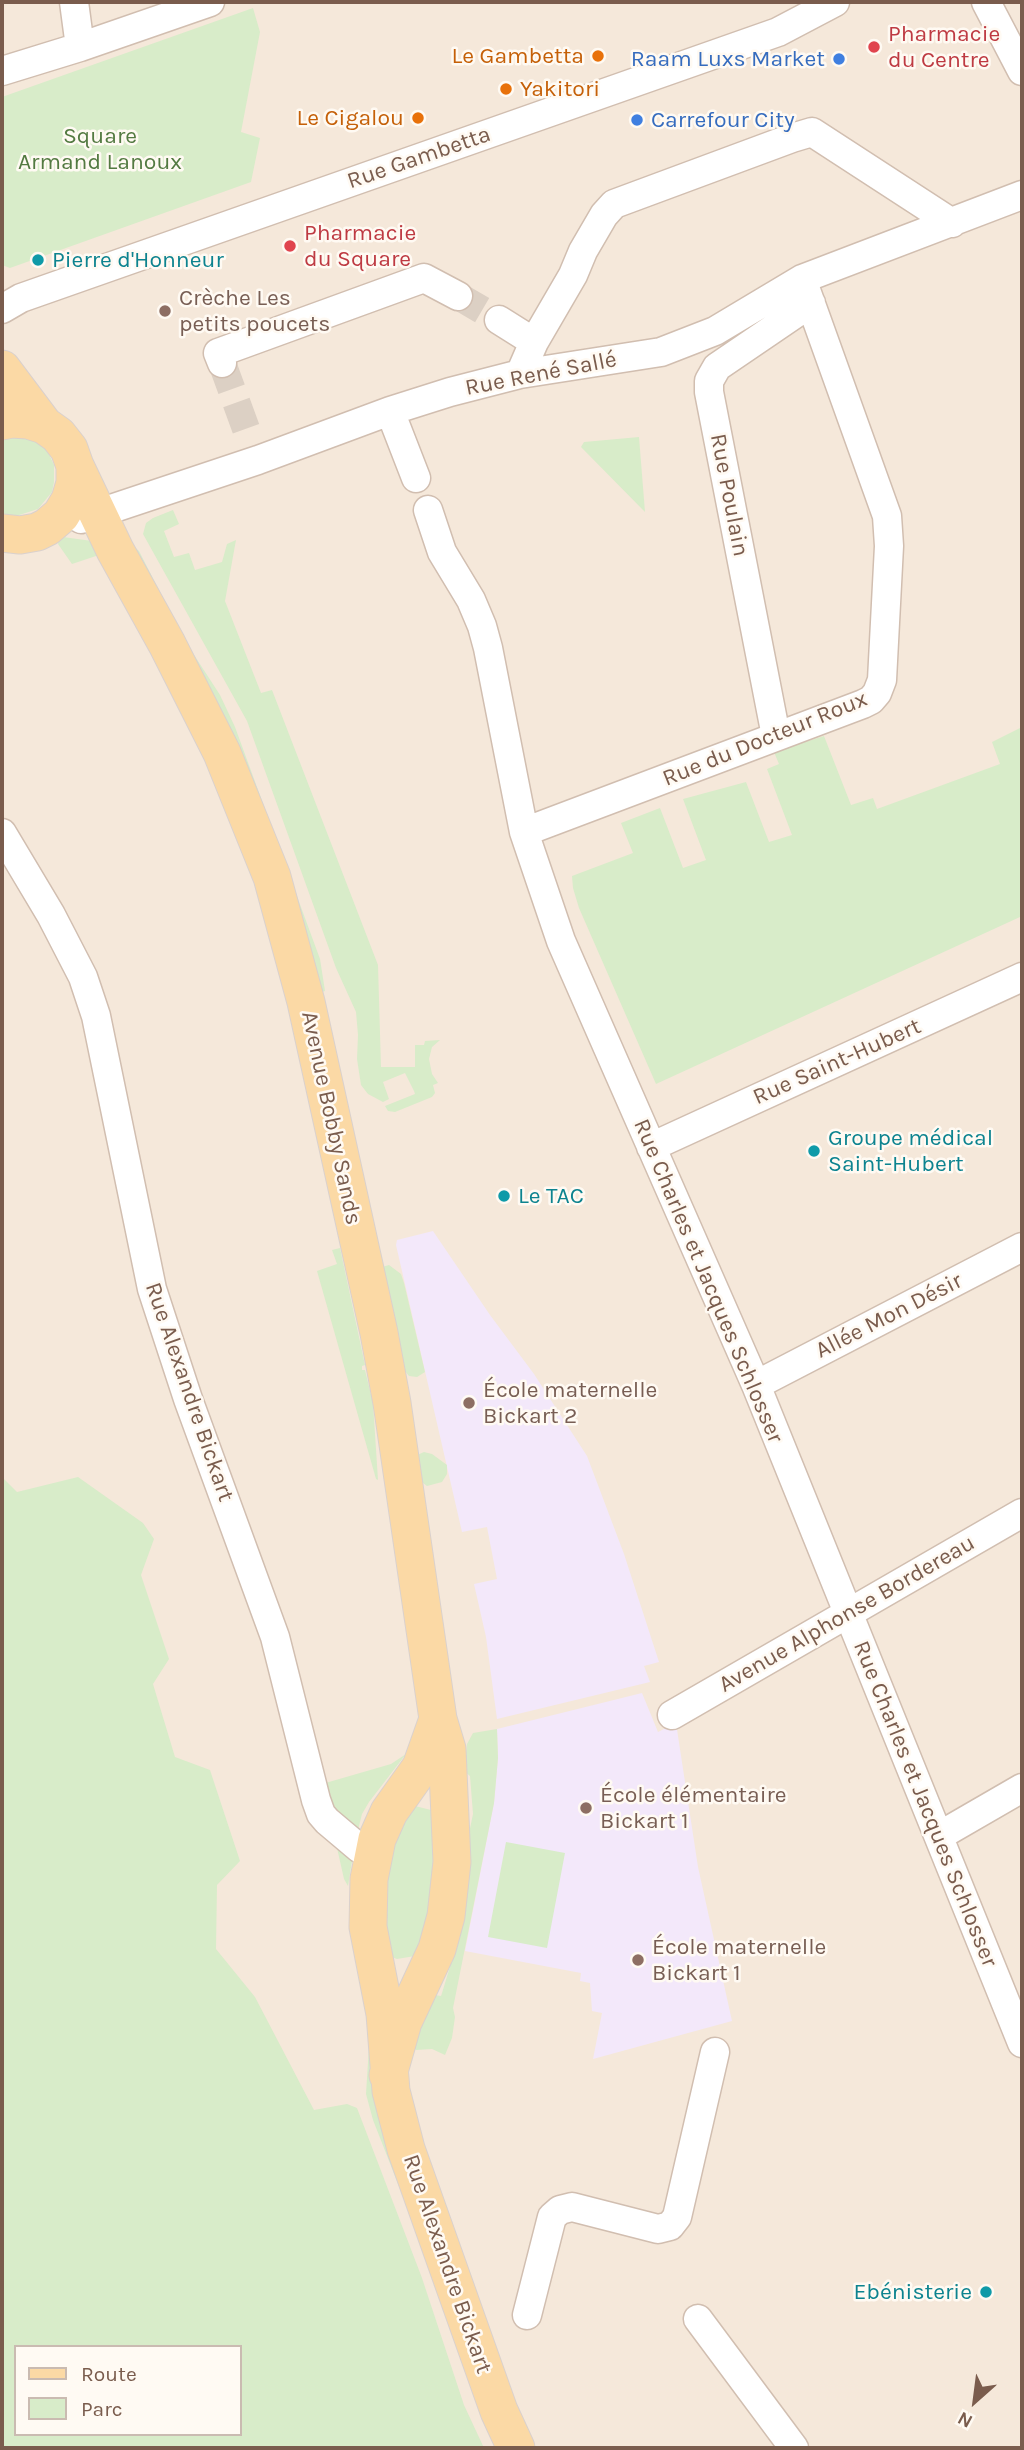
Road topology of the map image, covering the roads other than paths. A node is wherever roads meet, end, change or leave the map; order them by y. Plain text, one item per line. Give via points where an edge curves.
1 (74, 2) edge
2 (210, 2) edge
3 (835, 2) edge
4 (986, 2) edge
5 (80, 47) junction
6 (2, 71) edge
7 (1022, 71) edge
8 (1022, 195) edge
9 (952, 223) junction
10 (806, 291) junction
11 (458, 296) tunnel mouth
12 (2, 309) edge
13 (499, 320) tunnel mouth
14 (534, 342) junction
15 (222, 363) dead end
16 (2, 369) edge
17 (520, 373) junction
18 (390, 411) junction
19 (2, 421) edge
20 (44, 425) junction
21 (75, 466) junction
22 (416, 478) dead end
23 (428, 510) dead end
24 (99, 513) junction
25 (47, 527) junction
26 (2, 533) edge
27 (115, 550) junction
28 (776, 736) junction
29 (524, 832) junction
30 (2, 833) edge
31 (1022, 977) edge
32 (651, 1147) junction
33 (1022, 1247) edge
34 (756, 1385) junction
35 (1022, 1513) edge
36 (848, 1613) junction
37 (672, 1715) dead end
38 (438, 1719) junction
39 (1022, 1788) edge
40 (401, 1798) junction
41 (452, 1813) junction
42 (939, 1836) junction
43 (373, 1856) junction
44 (370, 1948) junction
45 (431, 1962) junction
46 (1022, 2043) edge
47 (715, 2052) dead end
48 (388, 2076) junction
49 (527, 2315) dead end
50 (698, 2319) dead end
51 (516, 2448) edge
52 (794, 2448) edge

1 - 5 street
2 - 5 street
3 - 12 street, Rue Gambetta via 778,32 21,298
4 - 7 street
5 - 6 street
8 - 9 street, Rue René Sallé
9 - 10 street, Rue René Sallé
9 - 14 street via 811,132 614,204
10 - 17 street, Rue René Sallé via 661,352
10 - 28 street, Rue Poulain via 717,367 709,381
10 - 28 street, Rue du Docteur Roux via 887,516 882,680 871,700
11 - 15 street via 425,278 218,353
13 - 14 street
14 - 17 street
16 - 20 main road, Avenue Bobby Sands
17 - 18 street, Rue René Sallé
18 - 22 street
18 - 24 street, Rue René Sallé via 253,449
19 - 20 main road
20 - 21 main road, Avenue Bobby Sands via 69,449
21 - 24 main road, Avenue Bobby Sands
21 - 25 main road via 71,500
23 - 29 street, Rue Charles et Jacques Schlosser via 446,559 482,626
24 - 25 street, Rue René Sallé
24 - 27 main road, Avenue Bobby Sands
25 - 26 main road via 20,535
25 - 27 main road via 91,534
27 - 38 main road, Avenue Bobby Sands via 222,753 272,877 289,934 379,1333
28 - 29 street, Rue du Docteur Roux
29 - 32 street, Rue Charles et Jacques Schlosser via 561,941
30 - 43 street, Rue Alexandre Bickart via 83,977 96,1016 152,1289 275,1637 316,1800 327,1821
31 - 32 street, Rue Saint-Hubert
32 - 34 street, Rue Charles et Jacques Schlosser
33 - 34 street, Allée Mon Désir
34 - 36 street, Rue Charles et Jacques Schlosser
35 - 36 street, Avenue Alphonse Bordereau
36 - 37 street, Avenue Alphonse Bordereau
36 - 42 street, Rue Charles et Jacques Schlosser
38 - 40 main road, Avenue Bobby Sands via 425,1759
38 - 41 main road, Avenue Bobby Sands via 447,1749
39 - 42 street
40 - 41 main road via 425,1797
40 - 43 main road, Avenue Bobby Sands via 382,1826
41 - 45 main road, Avenue Bobby Sands via 451,1889
42 - 46 street, Rue Charles et Jacques Schlosser
43 - 44 main road, Rue Alexandre Bickart
44 - 45 main road via 384,1967 396,1972
44 - 48 main road, Rue Alexandre Bickart via 385,2014
45 - 48 main road, Rue Alexandre Bickart via 403,2022
47 - 49 street via 677,2217 670,2226 658,2229 572,2207 560,2210 552,2217
48 - 51 main road, Rue Alexandre Bickart via 406,2149
50 - 52 street

